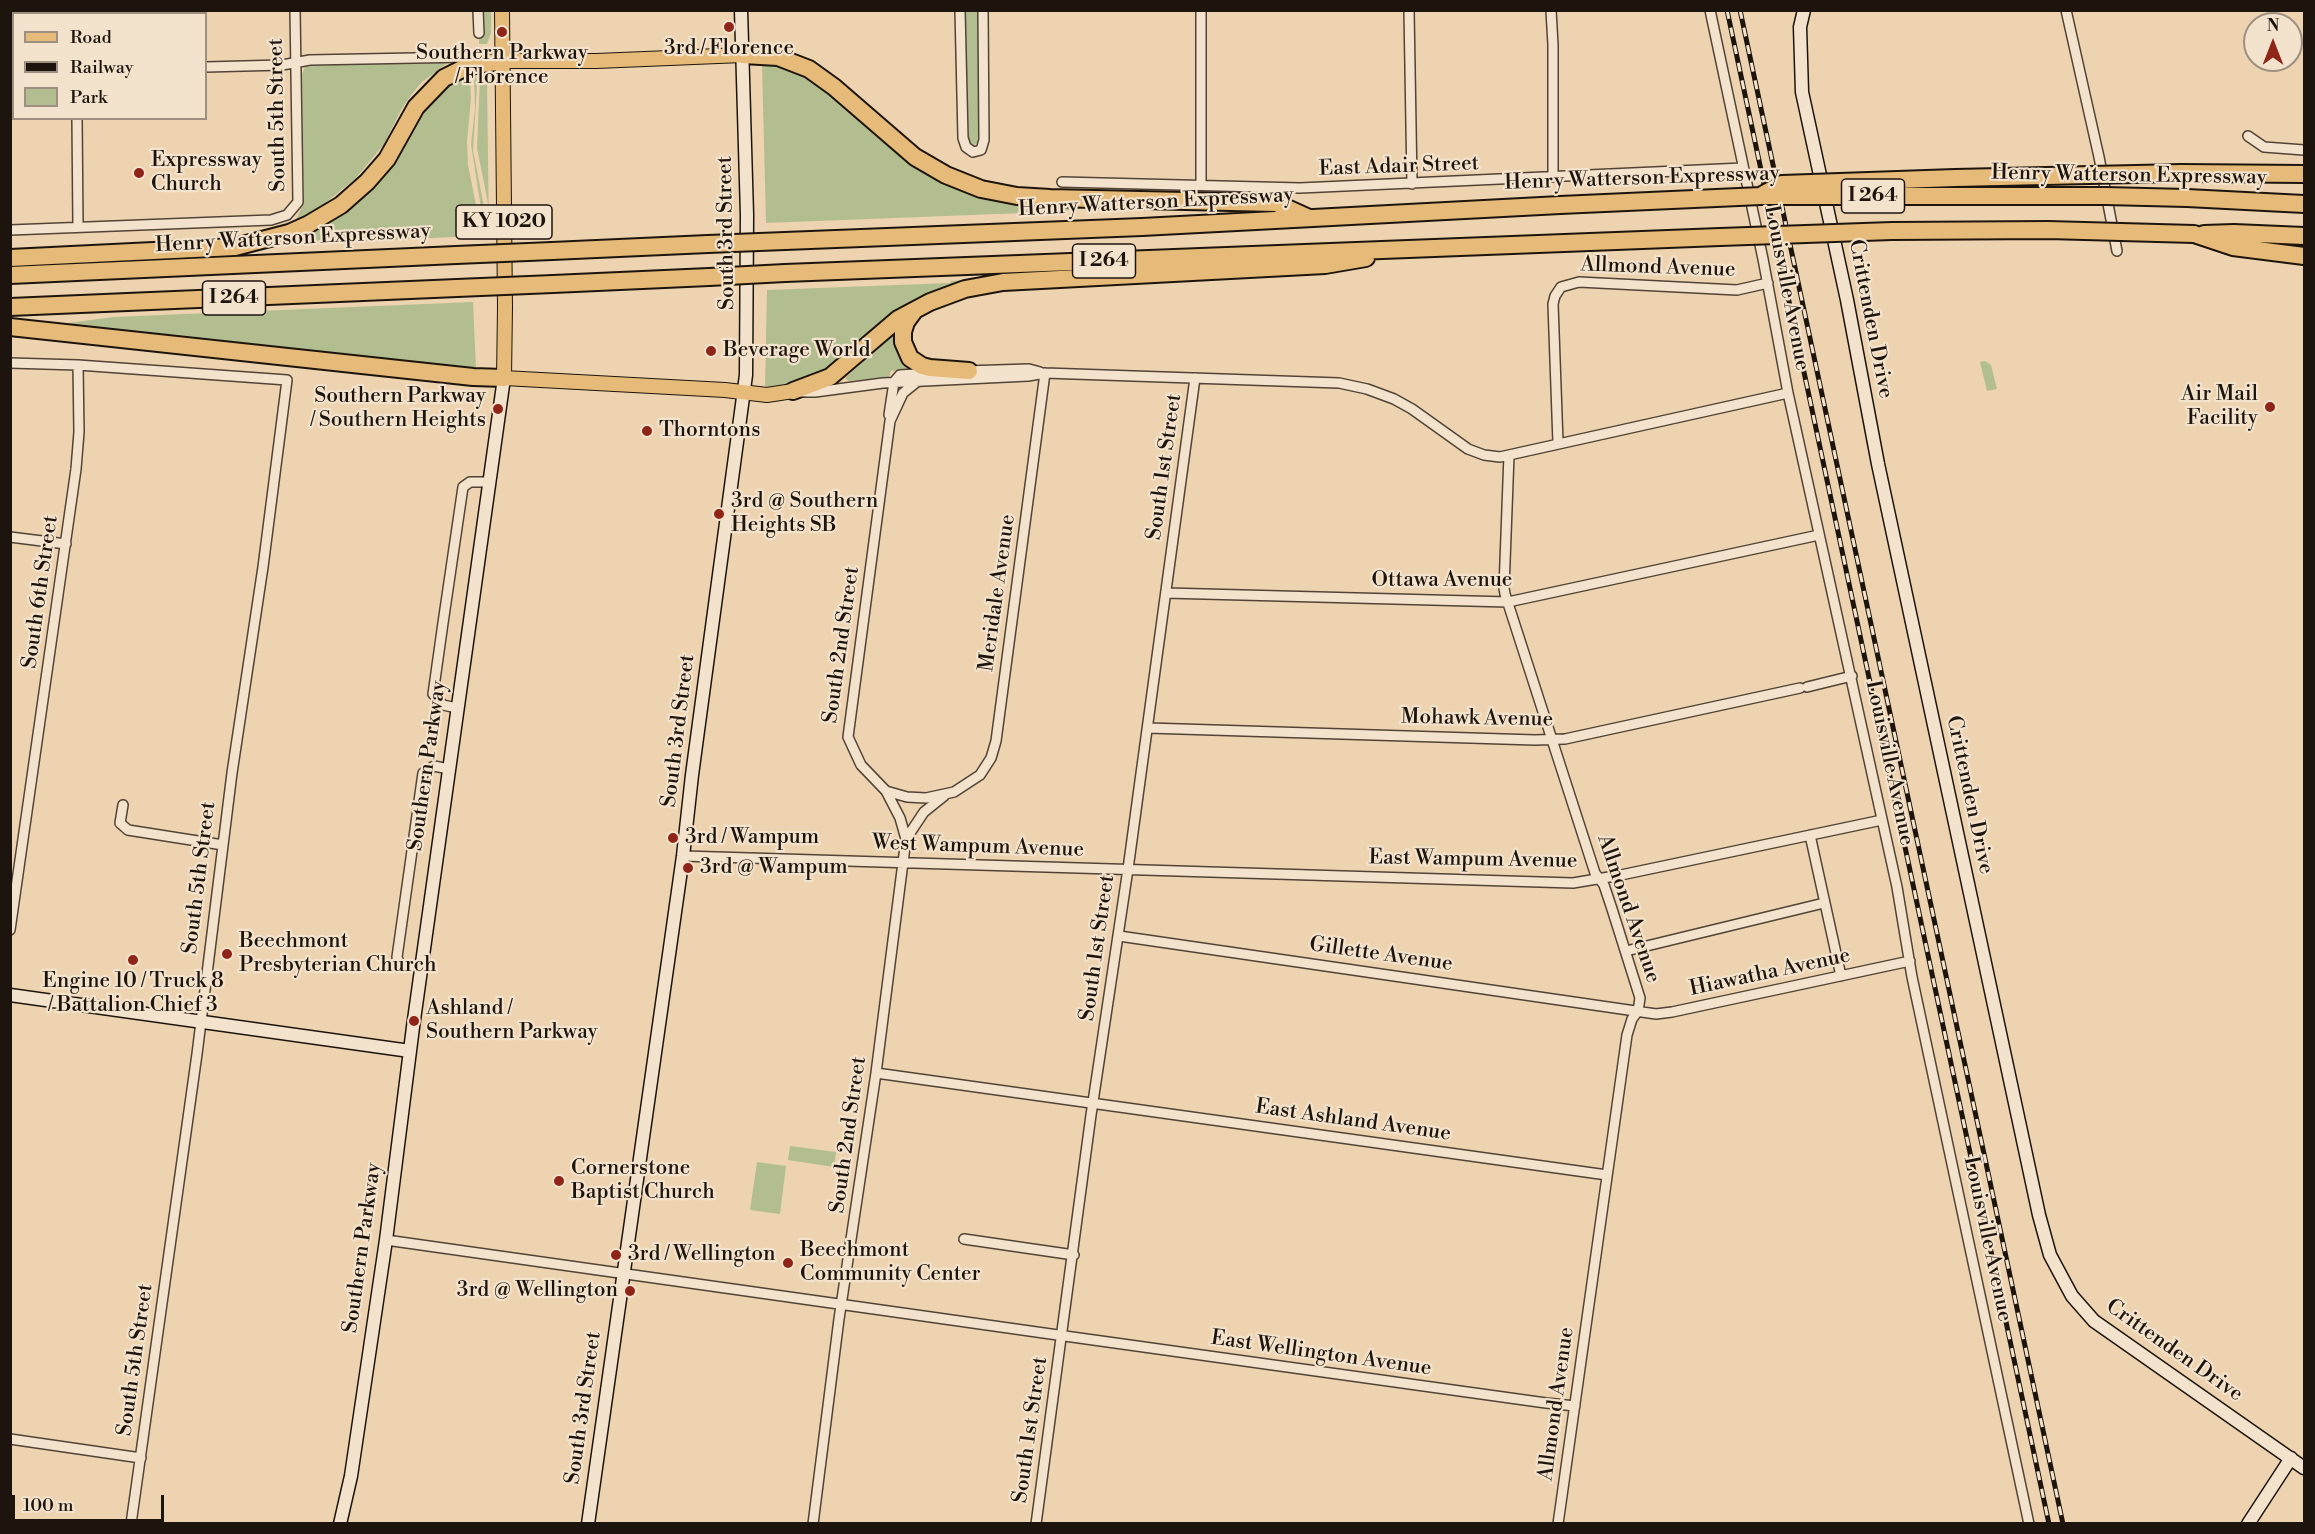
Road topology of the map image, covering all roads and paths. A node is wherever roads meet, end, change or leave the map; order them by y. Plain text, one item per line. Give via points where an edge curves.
1 (295, 10) edge
2 (478, 10) edge
3 (502, 10) edge
4 (741, 10) edge
5 (960, 10) edge
6 (983, 10) edge
7 (1201, 10) edge
8 (1409, 10) edge
9 (1551, 10) edge
10 (1710, 10) edge
11 (1804, 10) edge
12 (2066, 10) edge
13 (478, 33) dead end
14 (743, 55) junction
15 (503, 61) junction
16 (294, 63) junction
17 (207, 67) edge
18 (77, 120) edge
19 (2248, 136) dead end
20 (2304, 150) edge
21 (1743, 168) junction
22 (2304, 174) edge
23 (1553, 177) junction
24 (1062, 182) dead end
25 (1412, 184) junction
26 (1201, 185) junction
27 (1761, 196) junction
28 (2304, 204) edge
29 (1311, 219) junction
30 (78, 227) junction
31 (10, 230) edge
32 (2194, 234) junction
33 (2304, 236) edge
34 (1422, 249) junction
35 (2117, 251) dead end
36 (2304, 256) edge
37 (10, 258) edge
38 (10, 275) edge
39 (1768, 283) junction
40 (10, 308) edge
41 (915, 309) junction
42 (10, 327) edge
43 (10, 363) edge
44 (78, 365) junction
45 (969, 371) junction
46 (1046, 373) junction
47 (504, 378) junction
48 (1196, 378) junction
49 (919, 381) junction
50 (894, 382) junction
51 (793, 391) junction
52 (745, 393) junction
53 (1788, 393) junction
54 (890, 421) junction
55 (1558, 443) junction
56 (1509, 455) junction
57 (489, 482) junction
58 (1819, 535) junction
59 (10, 537) edge
60 (66, 544) junction
61 (1166, 593) junction
62 (1508, 602) junction
63 (1852, 676) junction
64 (457, 708) junction
65 (1148, 728) junction
66 (1552, 739) junction
67 (449, 769) junction
68 (886, 791) junction
69 (946, 794) junction
70 (123, 805) dead end
71 (1882, 820) junction
72 (1810, 835) junction
73 (906, 839) junction
74 (223, 845) junction
75 (683, 856) junction
76 (903, 862) junction
77 (1128, 869) junction
78 (1600, 879) junction
79 (1824, 903) junction
80 (10, 930) edge
81 (1119, 936) junction
82 (1626, 951) junction
83 (1910, 961) junction
84 (423, 967) junction
85 (1841, 976) junction
86 (10, 995) edge
87 (1638, 1011) junction
88 (200, 1022) junction
89 (410, 1051) junction
90 (876, 1073) junction
91 (1094, 1102) junction
92 (1607, 1175) junction
93 (964, 1239) dead end
94 (386, 1240) junction
95 (1074, 1255) junction
96 (623, 1274) junction
97 (842, 1305) junction
98 (1063, 1336) junction
99 (1575, 1406) junction
100 (10, 1439) edge
101 (141, 1458) junction
102 (2291, 1458) junction
103 (2304, 1468) edge
104 (131, 1524) edge
105 (340, 1524) edge
106 (588, 1524) edge
107 (813, 1524) edge
108 (1036, 1524) edge
109 (1558, 1524) edge
110 (2029, 1524) edge
111 (2248, 1524) edge

1 - 16 street, South 5th Street
2 - 13 street
3 - 15 main road, Southern Parkway / KY 1020
4 - 14 main road, South 3rd Street
5 - 6 street via 963,138 973,152 981,150 984,140
7 - 26 street
8 - 25 street
9 - 23 street
10 - 21 street, Louisville Avenue
11 - 102 main road, Crittenden Drive via 1800,27 1802,92 1878,464 2050,1255 2072,1296 2094,1321
12 - 35 street
14 - 15 main road
14 - 29 highway via 778,57 809,69 915,158 981,189 1050,198 1276,203
14 - 52 main road, South 3rd Street
15 - 16 street via 467,57
15 - 37 highway via 468,66 444,78 416,107 387,159 367,182 341,205 289,233 235,247
15 - 47 main road, Southern Parkway / KY 1020
16 - 17 street
16 - 30 street, South 5th Street via 298,202 287,215 272,220
18 - 30 street
19 - 20 street via 2264,147
21 - 23 street, East Adair Street
21 - 39 street, Louisville Avenue
22 - 27 highway, bridge via 2181,173 1782,184
23 - 25 street, East Adair Street
24 - 26 street, East Adair Street
25 - 26 street, East Adair Street via 1300,189
27 - 28 highway, Henry Watterson Expressway / I 264, bridge via 2105,196
27 - 29 highway, Henry Watterson Expressway / I 264, bridge
29 - 38 highway, Henry Watterson Expressway / I 264, bridge
30 - 31 street
32 - 33 highway, I 264
32 - 34 highway, I 264, bridge via 1928,231
32 - 36 highway via 2234,247
34 - 40 highway, I 264, bridge
34 - 41 highway via 1325,265 1003,282 965,289
39 - 53 street, Louisville Avenue
39 - 55 street, Allmond Avenue via 1737,290 1579,282 1561,287 1553,304
41 - 45 highway via 903,332 910,358 930,368
41 - 51 highway via 830,376
42 - 47 highway
43 - 44 street
44 - 60 street, South 6th Street via 79,432
44 - 74 street, South 5th Street via 287,380
45 - 46 street via 1029,369
45 - 50 street via 900,375
46 - 48 street
46 - 49 street
46 - 69 street, Meridale Avenue via 996,741 980,775
47 - 52 main road
47 - 57 main road, Southern Parkway / KY 1020
48 - 56 street via 1320,382 1367,389 1412,409 1477,453
48 - 61 street, South 1st Street
49 - 50 street
49 - 54 street, South 2nd Street via 903,393
50 - 51 street
50 - 54 street, South 2nd Street
51 - 52 main road
52 - 75 main road, South 3rd Street
53 - 55 street
53 - 58 street, Louisville Avenue
54 - 68 street, South 2nd Street via 848,737 861,765
55 - 56 street
56 - 62 street, Allmond Avenue via 1504,588
57 - 64 main road, Southern Parkway / KY 1020
57 - 64 street via 470,482 463,487 441,634 434,693 443,705
58 - 62 street, Ottawa Avenue
58 - 63 street, Louisville Avenue
59 - 60 street
60 - 80 street, South 6th Street
61 - 62 street, Ottawa Avenue
61 - 65 street, South 1st Street
62 - 66 street, Allmond Avenue
63 - 66 street, Mohawk Avenue
63 - 71 street, Louisville Avenue
64 - 67 main road, Southern Parkway / KY 1020
65 - 66 street, Mohawk Avenue
65 - 77 street, South 1st Street
66 - 78 street, Allmond Avenue
67 - 84 main road, Southern Parkway / KY 1020
67 - 84 street via 434,766 423,773 397,957 403,965
68 - 69 street, Meridale Avenue via 914,798
68 - 73 street, South 2nd Street
69 - 73 street, Meridale Avenue via 924,812
70 - 74 street via 120,823 128,830
71 - 72 street, East Wampum Avenue
71 - 83 street, Louisville Avenue
72 - 78 street, East Wampum Avenue
72 - 79 street
73 - 76 street, South 2nd Street
74 - 88 street, South 5th Street
75 - 76 street, West Wampum Avenue
75 - 96 main road, South 3rd Street
76 - 77 street, West Wampum Avenue
76 - 90 street, South 2nd Street
77 - 78 street, East Wampum Avenue via 1573,883
77 - 81 street, South 1st Street
78 - 82 street, Allmond Avenue
79 - 82 street
79 - 85 street
81 - 87 street, Gillette Avenue
81 - 91 street, South 1st Street
82 - 87 street, Allmond Avenue via 1639,993
83 - 85 street, Hiawatha Avenue
83 - 110 street, Louisville Avenue
84 - 89 main road, Southern Parkway / KY 1020
85 - 87 street, Hiawatha Avenue via 1672,1012
86 - 88 main road
87 - 92 street, Allmond Avenue via 1627,1035
88 - 89 main road
88 - 101 street, South 5th Street
89 - 94 main road, Southern Parkway / KY 1020
90 - 91 street, East Ashland Avenue
90 - 97 street, South 2nd Street
91 - 92 street, East Ashland Avenue
91 - 95 street, South 1st Street
92 - 99 street, Allmond Avenue
93 - 95 street
94 - 96 street, East Wellington Avenue
94 - 105 main road, Southern Parkway / KY 1020 via 351,1476
95 - 98 street, South 1st Street
96 - 97 street, East Wellington Avenue
96 - 106 main road, South 3rd Street
97 - 98 street, East Wellington Avenue
97 - 107 street, South 2nd Street
98 - 99 street, East Wellington Avenue
98 - 108 street, South 1st Street
99 - 109 street, Allmond Avenue
100 - 101 street
101 - 104 street, South 5th Street
102 - 103 main road, Crittenden Drive
102 - 111 main road

